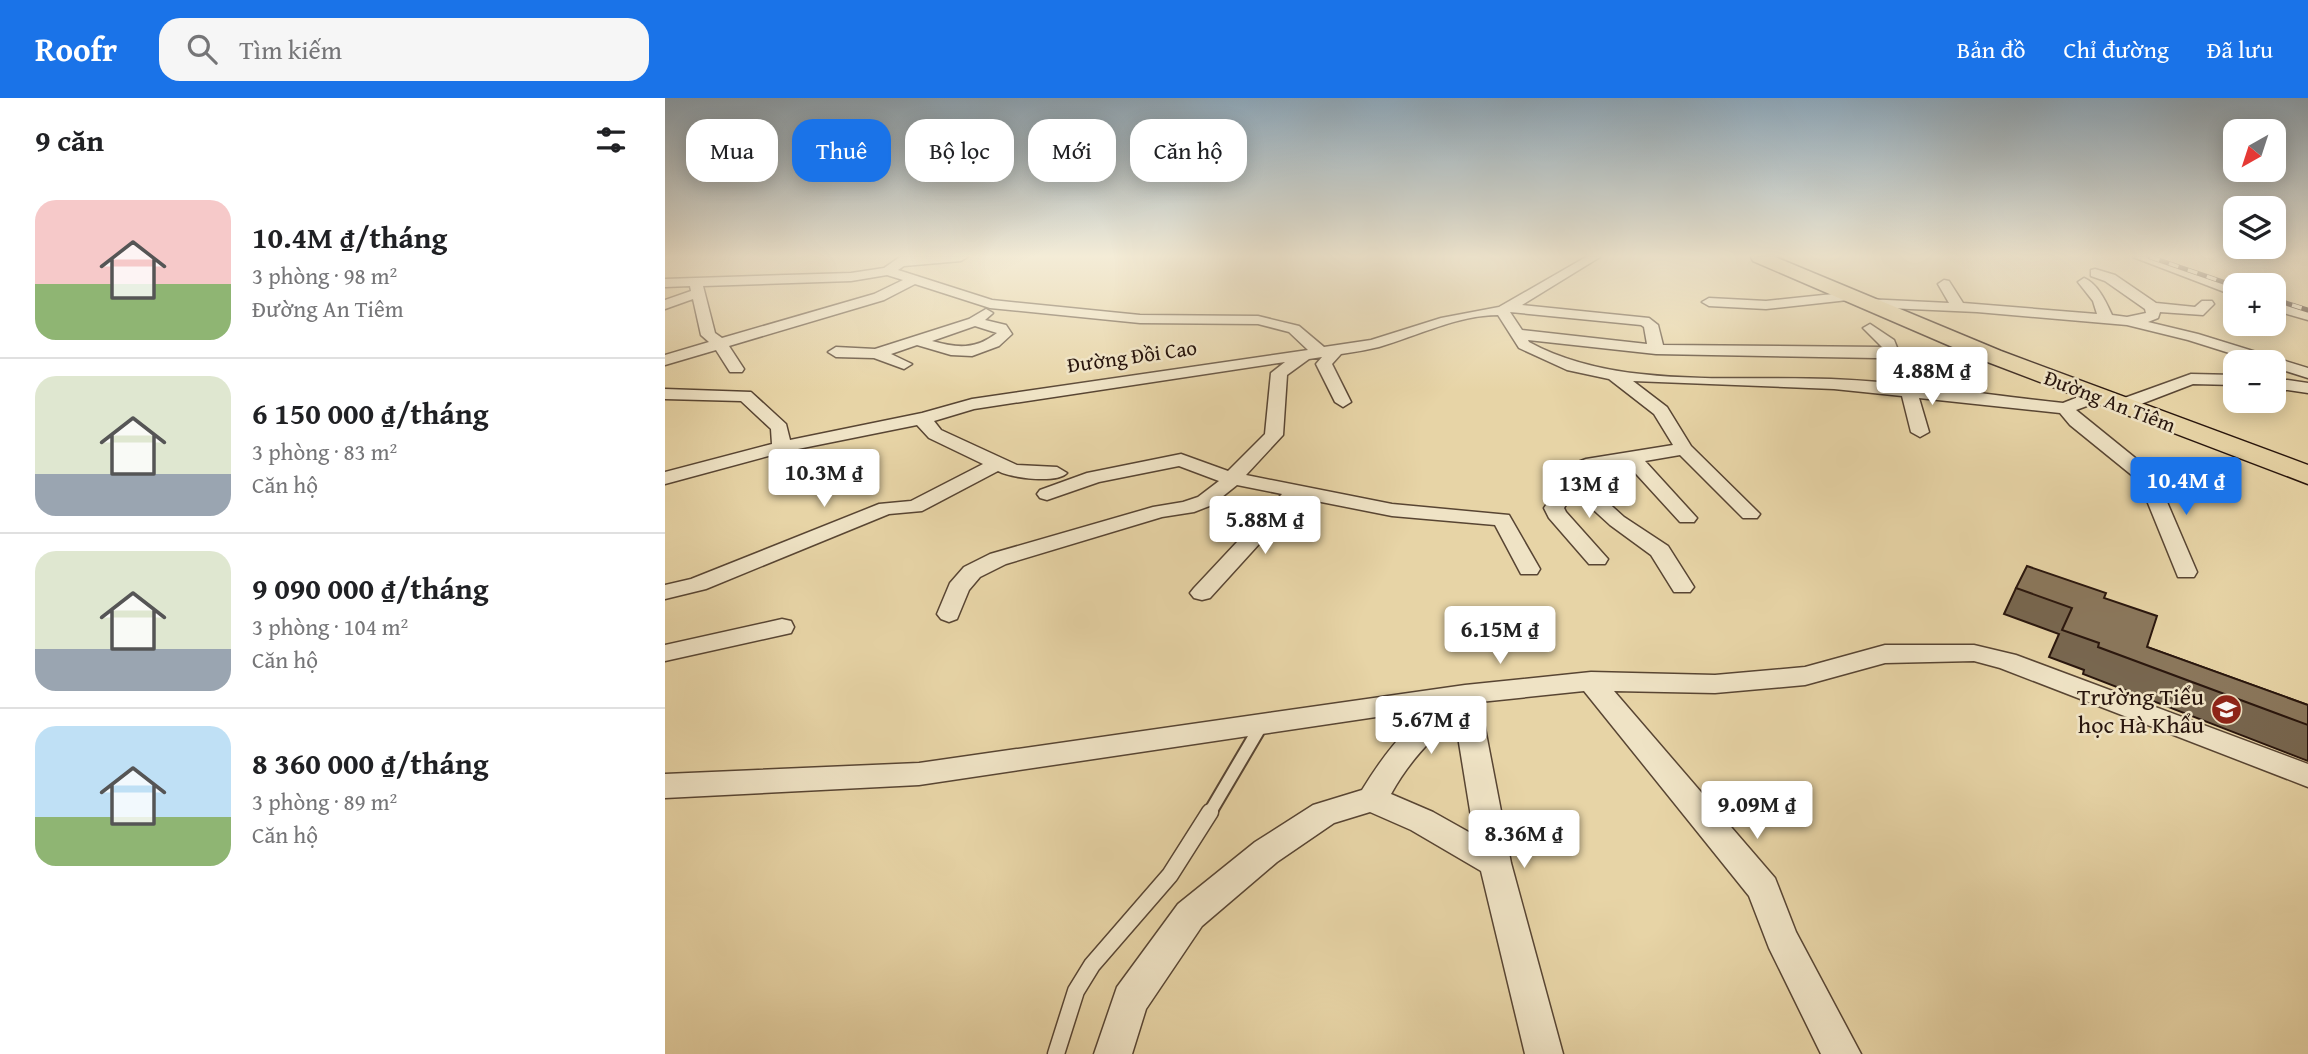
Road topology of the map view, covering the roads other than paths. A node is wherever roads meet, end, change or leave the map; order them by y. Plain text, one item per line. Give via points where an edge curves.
1 (700, 302) edge
2 (863, 302) edge
3 (986, 302) edge
4 (1518, 302) edge
5 (1709, 302) dead end
6 (1829, 302) edge
7 (1863, 302) edge
8 (1882, 302) edge
9 (1955, 302) edge
10 (2056, 302) edge
11 (2100, 302) edge
12 (2144, 302) edge
13 (2207, 304) dead end
14 (997, 305) junction
15 (1959, 307) junction
16 (2152, 307) junction
17 (1505, 309) junction
18 (2286, 309) edge
19 (2067, 316) junction
20 (2308, 316) edge
21 (2106, 319) junction
22 (974, 321) junction
23 (2127, 321) junction
24 (1870, 328) dead end
25 (1515, 334) junction
26 (915, 340) junction
27 (719, 343) junction
28 (1656, 349) junction
29 (2234, 350) edge
30 (836, 352) dead end
31 (1321, 352) junction
32 (876, 354) junction
33 (665, 360) edge
34 (904, 364) dead end
35 (2286, 366) edge
36 (736, 369) dead end
37 (2308, 373) edge
38 (1614, 374) junction
39 (2223, 380) edge
40 (2286, 385) edge
41 (2308, 388) edge
42 (1909, 392) junction
43 (665, 394) edge
44 (2097, 396) junction
45 (1343, 402) dead end
46 (2122, 405) junction
47 (2065, 408) junction
48 (925, 418) junction
49 (1920, 432) dead end
50 (781, 447) junction
51 (1684, 449) junction
52 (1633, 459) junction
53 (997, 464) junction
54 (1057, 473) dead end
55 (2308, 475) edge
56 (1233, 477) junction
57 (665, 478) edge
58 (1573, 481) junction
59 (1297, 490) junction
60 (1047, 494) dead end
61 (1750, 514) dead end
62 (1687, 518) dead end
63 (1597, 559) dead end
64 (1529, 569) dead end
65 (2186, 572) dead end
66 (1682, 587) dead end
67 (665, 592) edge
68 (1202, 593) dead end
69 (949, 614) dead end
70 (782, 627) dead end
71 (665, 653) edge
72 (1591, 681) junction
73 (1465, 694) junction
74 (1262, 724) junction
75 (2308, 776) edge
76 (665, 786) edge
77 (1372, 799) junction
78 (1495, 863) junction
79 (1056, 1054) edge
80 (1113, 1054) edge
81 (1544, 1054) edge
82 (1842, 1054) edge

1 - 27 street via 708,335
2 - 27 street
3 - 14 street
4 - 17 street, Đường Đồi Cao
5 - 6 street
7 - 44 main road, Đường An Tiêm
8 - 15 street
9 - 15 street
10 - 19 street
11 - 21 street
12 - 16 street
13 - 16 street via 2199,312
14 - 22 street
14 - 31 street via 1140,320 1258,320 1293,329
15 - 19 street
16 - 23 street via 2153,314
17 - 25 street
17 - 28 street via 1644,321 1651,325
17 - 31 street, Đường Đồi Cao via 1457,318 1373,344
18 - 20 street
19 - 21 street
21 - 23 street
22 - 26 street
22 - 26 street via 1001,328 1005,334 966,354
23 - 29 street
24 - 28 street via 1889,343 1890,350
25 - 28 street
25 - 38 street via 1542,355 1573,367
26 - 32 street
27 - 33 street
27 - 36 street
30 - 32 street
31 - 45 street
31 - 48 street, Đường Đồi Cao via 972,404
31 - 56 street via 1279,373 1274,435
32 - 34 street
35 - 37 street
38 - 42 street
38 - 51 street via 1661,411
39 - 46 street via 2192,379
40 - 41 street
42 - 47 street
42 - 49 street
43 - 50 street via 745,396 780,428
44 - 46 main road, Đường An Tiêm
44 - 47 street
46 - 55 main road, Đường An Tiêm
47 - 65 street via 2148,478
48 - 50 street, Đường Đồi Cao
48 - 53 street via 935,434
50 - 57 street, Đường Đồi Cao
51 - 52 street
51 - 61 street
52 - 58 street via 1580,467 1572,474
52 - 62 street
53 - 54 street via 1013,471
53 - 67 street via 915,507 886,508 698,584
56 - 59 street
56 - 60 street via 1181,460 1079,481
56 - 69 street via 1205,501 1187,508 1077,534 989,563 972,572 958,588
58 - 63 street via 1554,509
58 - 66 street via 1617,521 1660,551
59 - 64 street via 1392,510 1502,519
59 - 68 street
70 - 71 street
72 - 73 street
72 - 75 street via 1715,684 1805,676 1885,654 1974,653 2007,661
72 - 82 street via 1763,888 1787,950
73 - 74 street
73 - 77 street via 1413,739
73 - 78 street
74 - 76 street via 919,774
74 - 79 lane via 1170,875 1092,965 1076,991
77 - 78 street via 1422,821
77 - 80 street via 1324,814 1266,852 1190,915 1130,1000
78 - 81 street

